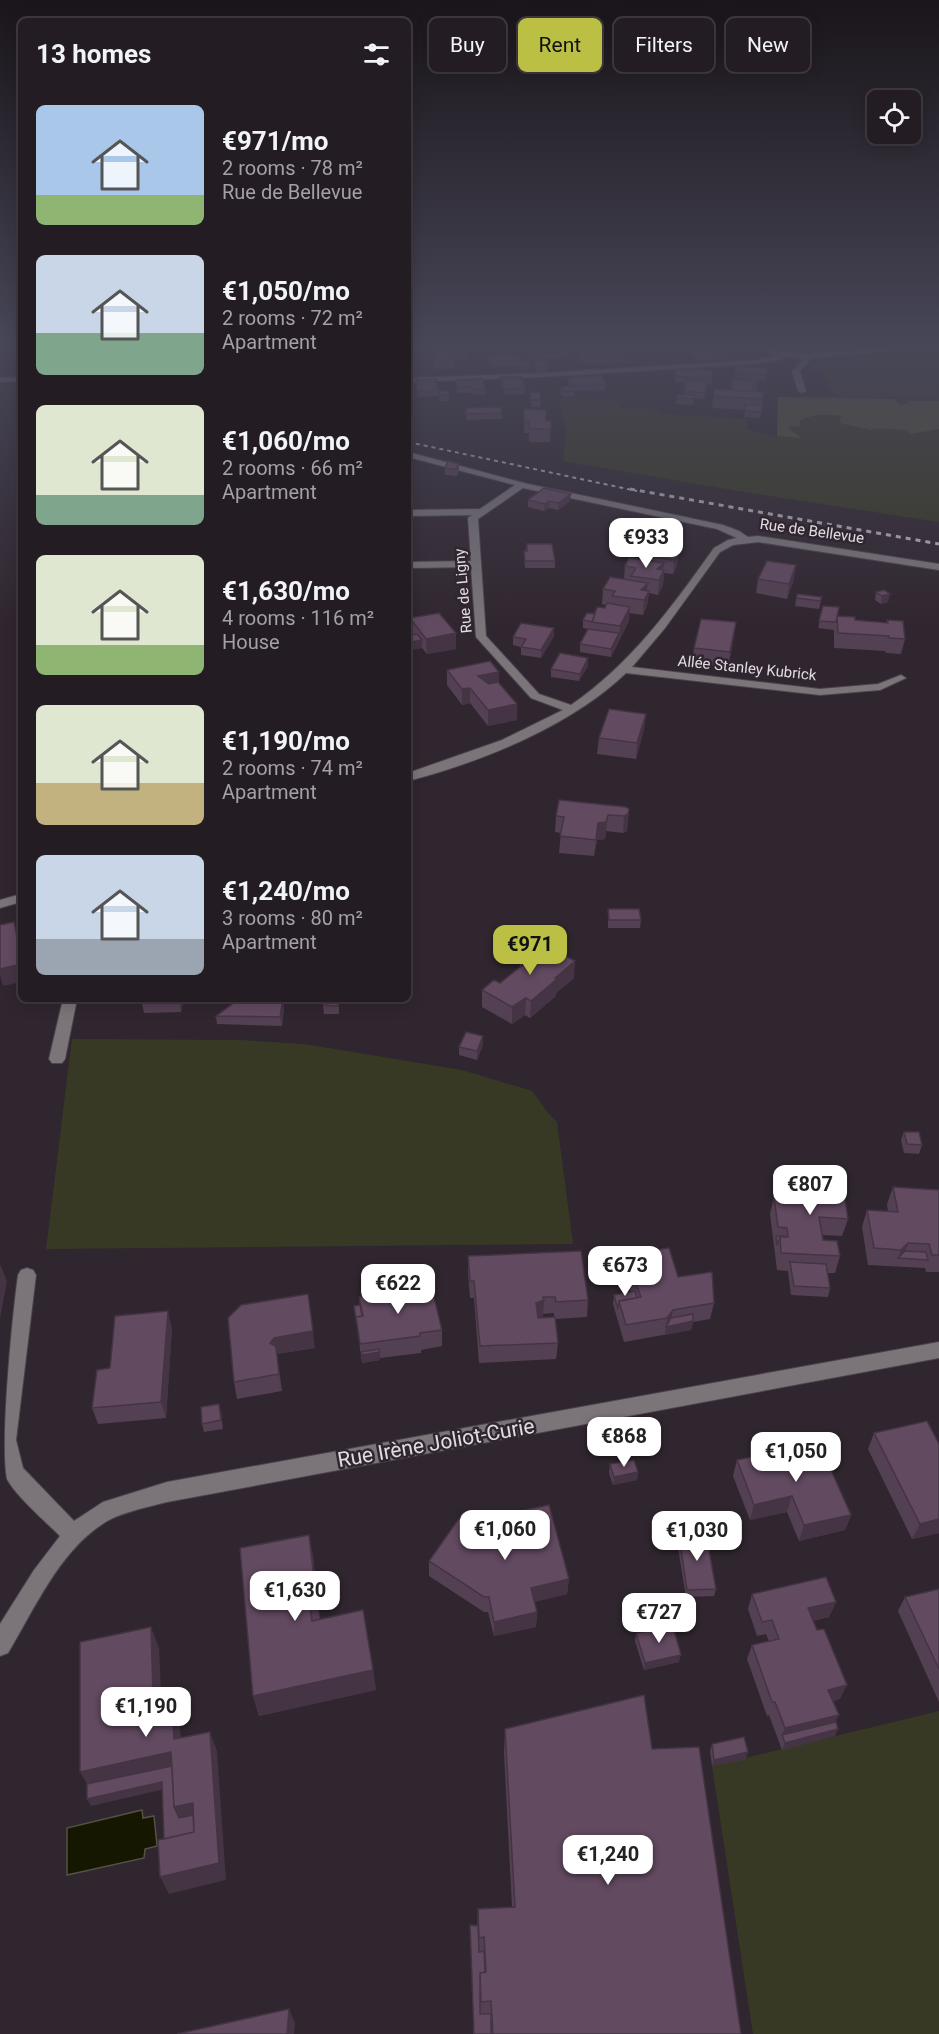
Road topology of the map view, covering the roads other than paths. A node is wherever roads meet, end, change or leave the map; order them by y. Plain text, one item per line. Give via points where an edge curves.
1 (411, 455) edge
2 (521, 485) junction
3 (479, 512) junction
4 (411, 513) edge
5 (744, 539) junction
6 (475, 564) junction
7 (411, 565) edge
8 (939, 567) edge
9 (623, 669) junction
10 (901, 678) dead end
11 (572, 709) junction
12 (411, 776) edge
13 (18, 899) edge
14 (0, 904) edge
15 (69, 1002) edge
16 (57, 1059) dead end
17 (27, 1275) dead end
18 (939, 1350) edge
19 (74, 1536) junction
20 (0, 1646) edge

1 - 2 street
2 - 3 street
2 - 5 street via 720,527
3 - 4 street
3 - 6 street, Rue de Ligny via 473,518
5 - 8 street, Rue de Bellevue
5 - 9 street, Rue de Bellevue via 717,550 654,636
6 - 7 street
6 - 11 street, Rue de Ligny via 481,637 536,696
9 - 10 street, Allée Stanley Kubrick via 820,692 880,687
9 - 11 street, Rue de Bellevue
11 - 12 street, Rue de Bellevue via 513,739
13 - 14 street
15 - 16 street
17 - 19 street via 6,1440 9,1458 15,1474
18 - 19 street, Rue Irène Joliot-Curie via 167,1492 120,1505 94,1518
19 - 20 street, Rue Irène Joliot-Curie via 58,1554

